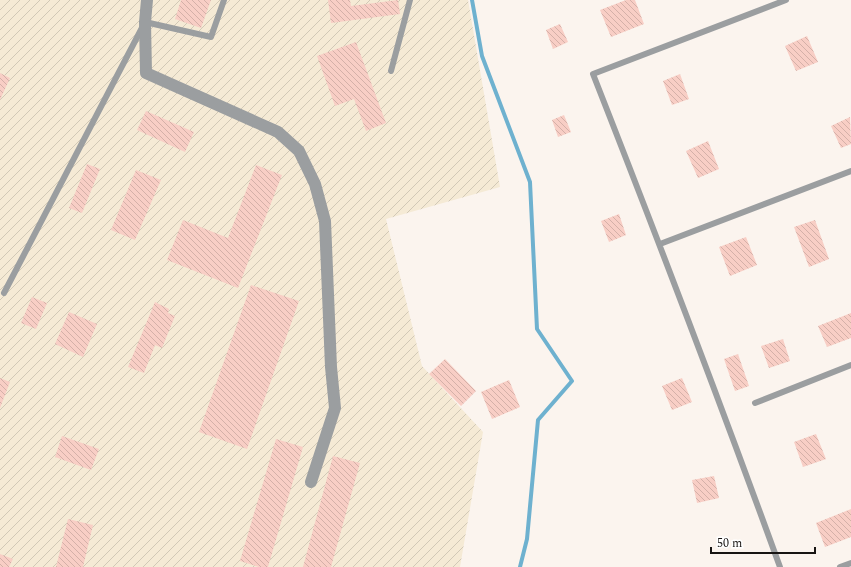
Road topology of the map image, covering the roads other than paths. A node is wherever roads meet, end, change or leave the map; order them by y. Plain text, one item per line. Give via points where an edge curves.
1 (147, 0) edge
2 (224, 0) edge
3 (410, 0) edge
4 (786, 0) edge
5 (145, 22) junction
6 (391, 71) dead end
7 (851, 171) edge
8 (660, 244) junction
9 (4, 293) dead end
10 (851, 366) edge
11 (755, 403) dead end
12 (311, 482) dead end
13 (851, 563) edge
14 (780, 567) edge
15 (840, 567) edge

1 - 5 street
2 - 5 lane via 211,37
3 - 6 lane
4 - 8 lane via 593,74
5 - 9 lane
5 - 12 street via 146,73 278,132 299,151 315,184 325,221 335,408
7 - 8 lane
8 - 14 lane
10 - 11 lane
13 - 15 lane

